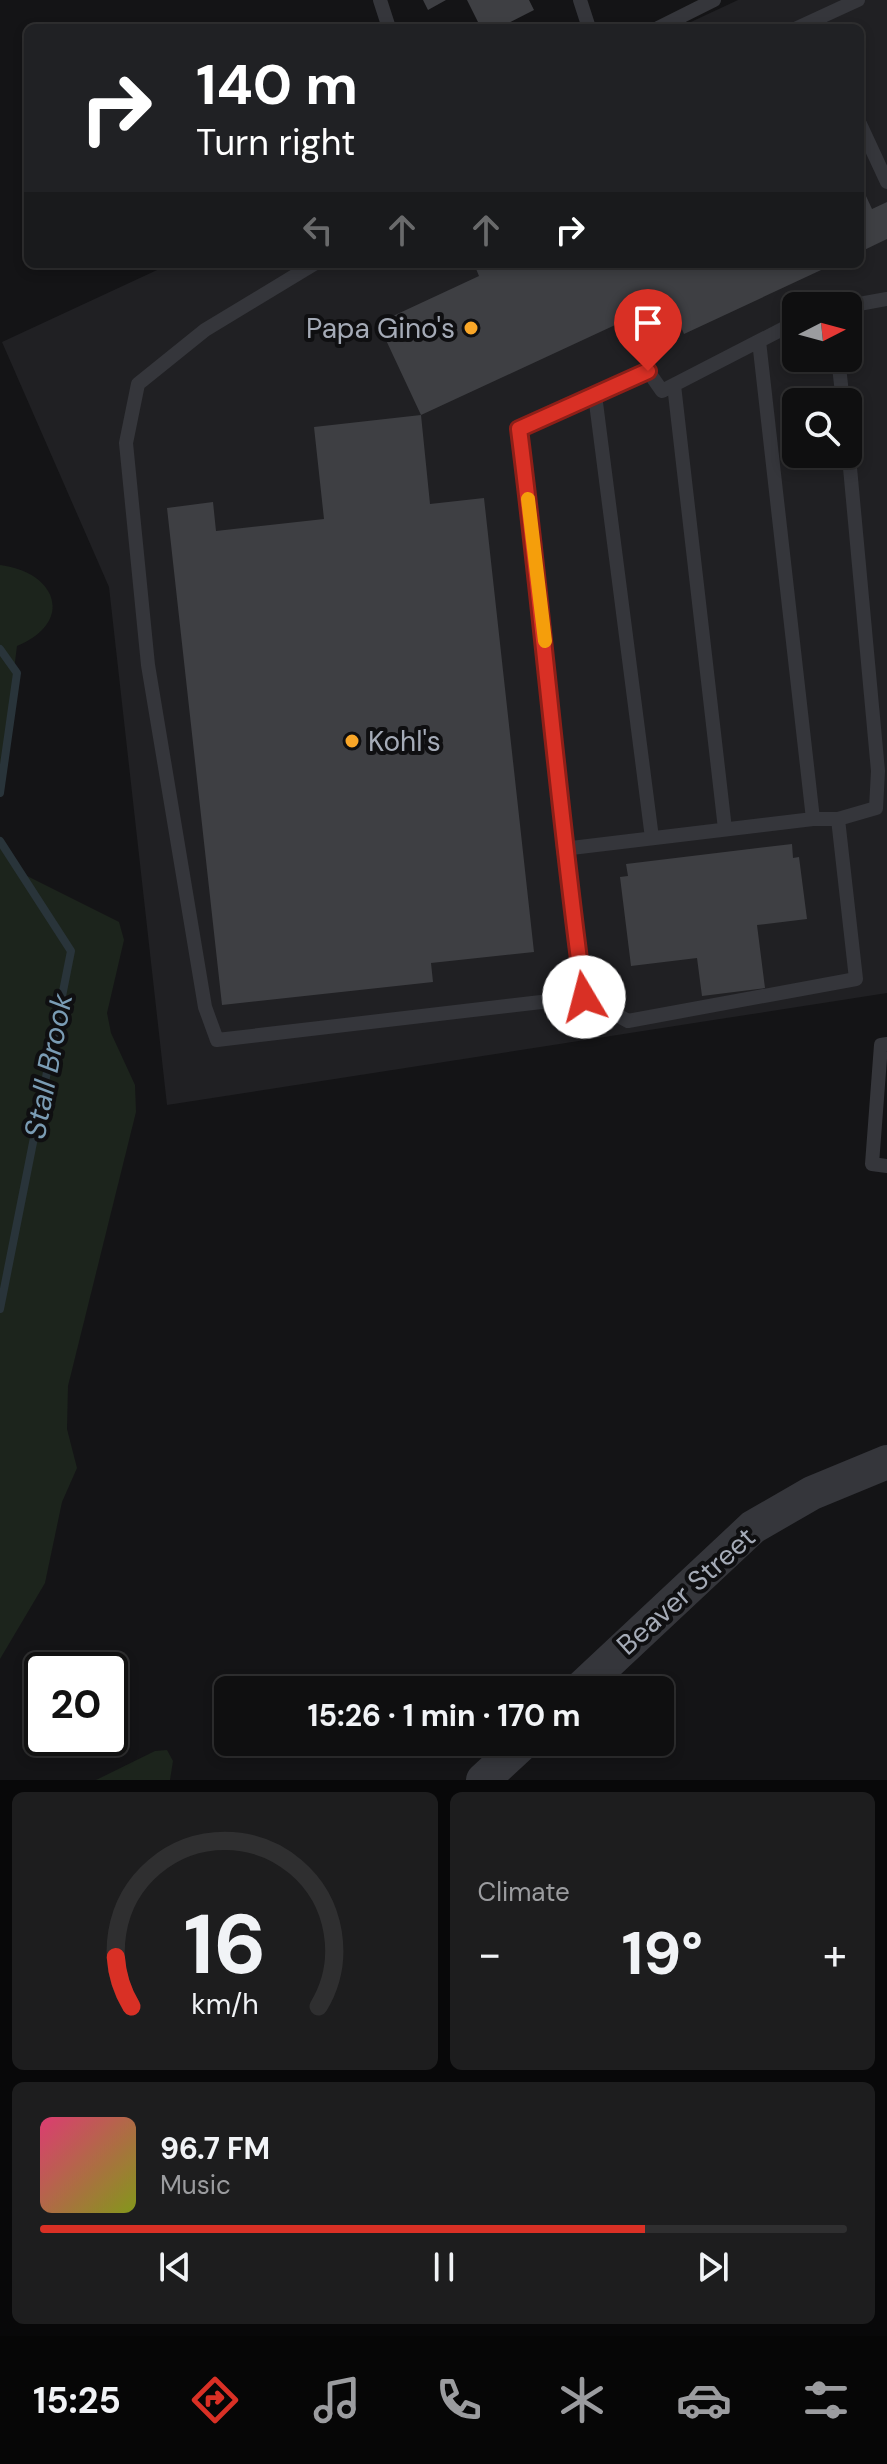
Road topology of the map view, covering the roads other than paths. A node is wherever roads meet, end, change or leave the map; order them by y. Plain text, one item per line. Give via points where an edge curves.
1 (380, 0) edge
2 (580, 0) edge
3 (714, 0) edge
4 (858, 0) edge
5 (388, 24) edge
6 (588, 24) edge
7 (666, 24) edge
8 (814, 24) edge
9 (864, 133) edge
10 (887, 182) edge
11 (307, 268) edge
12 (887, 299) edge
13 (862, 303) edge
14 (782, 329) edge
15 (759, 341) junction
16 (674, 385) junction
17 (595, 395) junction
18 (851, 468) edge
19 (880, 706) edge
20 (883, 771) edge
21 (813, 819) junction
22 (838, 819) junction
23 (725, 829) junction
24 (652, 838) junction
25 (563, 849) junction
26 (584, 997) junction
27 (887, 1044) edge
28 (887, 1166) edge
29 (887, 1462) edge
30 (594, 1676) edge
31 (509, 1756) edge
32 (483, 1780) edge

1 - 5 lane
2 - 6 lane
3 - 7 lane
4 - 8 lane
9 - 10 lane
11 - 26 lane via 205,330 138,384 126,443 148,665 205,1007 217,1040
12 - 13 lane
14 - 15 lane
15 - 16 lane
15 - 21 lane
16 - 17 lane via 662,391 648,371
16 - 23 lane
17 - 24 lane
17 - 25 lane via 519,429 542,610
18 - 19 lane
19 - 20 lane
20 - 22 lane via 876,808
21 - 22 lane
21 - 23 lane
22 - 26 lane via 856,979 628,1021
23 - 24 lane
24 - 25 lane
25 - 26 lane
27 - 28 lane via 881,1045 872,1164
29 - 30 street, Beaver Street via 812,1493 753,1527
31 - 32 street

